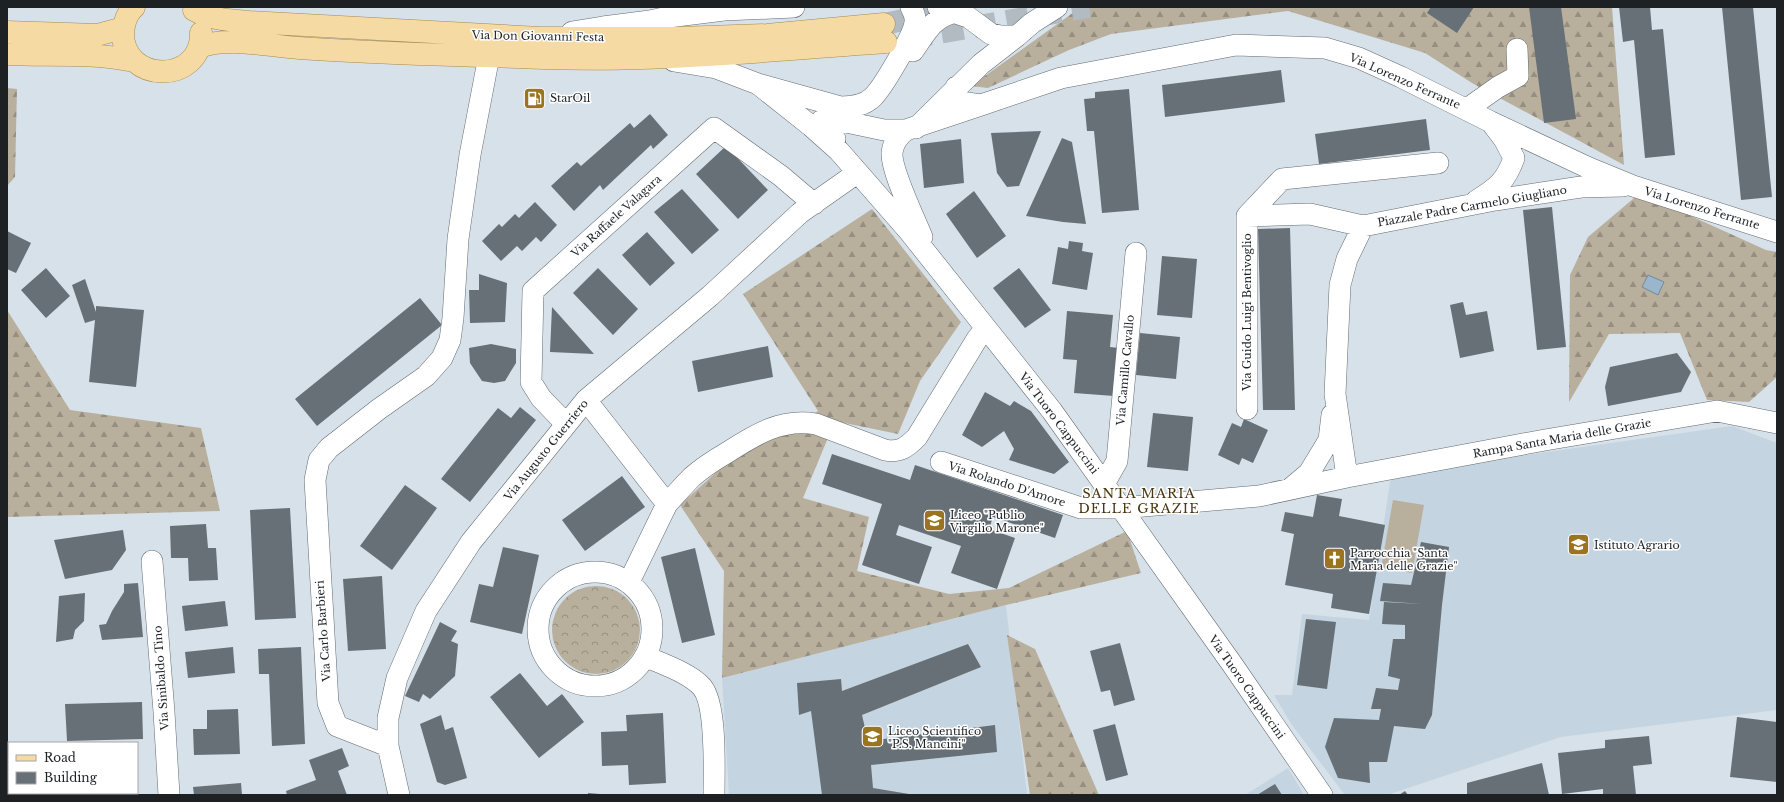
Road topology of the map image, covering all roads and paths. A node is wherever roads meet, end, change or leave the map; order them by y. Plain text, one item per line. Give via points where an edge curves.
1 (134, 7) edge
2 (794, 7) edge
3 (911, 7) edge
4 (1057, 7) edge
5 (192, 9) edge
6 (947, 10) edge
7 (981, 27) junction
8 (124, 28) junction
9 (7, 32) edge
10 (1017, 36) junction
11 (540, 38) junction
12 (199, 47) junction
13 (1517, 49) dead end
14 (7, 54) edge
15 (489, 56) junction
16 (659, 58) junction
17 (134, 61) junction
18 (981, 64) junction
19 (758, 84) junction
20 (956, 87) junction
21 (981, 105) junction
22 (1467, 109) junction
23 (1492, 122) junction
24 (857, 125) junction
25 (911, 129) junction
26 (839, 151) junction
27 (1438, 163) dead end
28 (858, 173) junction
29 (1633, 186) junction
30 (814, 204) junction
31 (1470, 205) junction
32 (1247, 216) junction
33 (1363, 226) junction
34 (1777, 232) edge
35 (1136, 253) dead end
36 (931, 258) junction
37 (986, 328) junction
38 (1335, 394) junction
39 (586, 400) junction
40 (1246, 409) dead end
41 (1777, 423) edge
42 (566, 424) junction
43 (941, 462) dead end
44 (1347, 477) junction
45 (1104, 484) junction
46 (1288, 491) junction
47 (667, 504) junction
48 (1121, 508) junction
49 (152, 561) dead end
50 (628, 582) junction
51 (645, 656) junction
52 (388, 746) junction
53 (169, 795) edge
54 (399, 795) edge
55 (714, 795) edge
56 (1322, 795) edge

1 - 8 main road via 126,18
2 - 11 street via 724,10
3 - 19 street via 915,15 914,27 887,76 872,98 864,103 855,107 841,107
4 - 10 street
5 - 11 main road, Via Don Giovanni Festa via 207,17 249,22
5 - 12 main road via 201,28
6 - 7 street via 968,17
6 - 24 street via 946,14 930,26 906,60 879,111 867,122
7 - 10 street via 991,34
7 - 18 street via 986,43
8 - 9 main road via 97,35
8 - 17 main road via 125,46
10 - 18 street
11 - 16 main road, Via Don Giovanni Festa via 885,33
12 - 15 main road, Via Don Giovanni Festa via 233,43
12 - 17 main road via 186,65 170,72 153,72
13 - 22 street via 1518,76
14 - 17 main road via 80,55
15 - 16 main road, Via Don Giovanni Festa via 614,60
15 - 52 street, Via Carlo Barbieri via 470,155 458,240 450,340 442,358 426,376 379,408 329,448 319,460 315,480 328,703 337,726
16 - 19 street via 716,68
18 - 20 street
19 - 26 street, Via Tuoro Cappuccini
20 - 21 street, Via Lorenzo Ferrante via 959,100
20 - 25 street
21 - 22 street, Via Lorenzo Ferrante via 1061,78 1236,45 1326,48 1401,76
21 - 25 street
22 - 23 street, Via Lorenzo Ferrante
23 - 29 street, Via Lorenzo Ferrante
23 - 31 street via 1514,158 1508,174 1492,191
24 - 25 street via 884,130
24 - 26 street via 827,118 822,120 822,124 834,137
25 - 36 street via 899,135 892,159
26 - 28 street, Via Tuoro Cappuccini
27 - 32 street via 1282,179
28 - 30 street, Via Augusto Guerriero
28 - 36 street, Via Tuoro Cappuccini
29 - 31 street, Piazzale Padre Carmelo Giugliano via 1581,187
29 - 34 street, Via Lorenzo Ferrante
30 - 39 street, Via Augusto Guerriero via 800,213 710,296
30 - 42 street, Via Raffaele Valagara via 781,176 714,128 533,291 531,382 541,398
31 - 33 street, Piazzale Padre Carmelo Giugliano
32 - 33 street via 1310,214
32 - 40 street, Via Guido Luigi Bentivoglio
33 - 38 street, Piazzale Padre Carmelo Giugliano via 1347,259 1340,285
35 - 45 street, Via Camillo Cavallo via 1117,461
36 - 37 street, Via Tuoro Cappuccini
37 - 45 street, Via Tuoro Cappuccini via 1052,411
37 - 47 street via 917,437 908,446 900,450 885,450 816,424 787,423 753,436 721,456 693,476
38 - 44 street, Piazzale Padre Carmelo Giugliano
38 - 46 street, Piazzale Padre Carmelo Giugliano via 1329,440 1309,473
39 - 42 street, Via Augusto Guerriero
39 - 47 street
41 - 44 street, Rampa Santa Maria delle Grazie via 1717,411
42 - 52 street, Via Augusto Guerriero via 472,542 426,611 397,678 388,718
43 - 48 street, Via Rolando D'Amore via 1081,508
44 - 46 street, Rampa Santa Maria delle Grazie
45 - 48 street, Via Tuoro Cappuccini
46 - 48 street, Via Rolando D'Amore via 1259,496
47 - 50 street
48 - 56 street, Via Tuoro Cappuccini
49 - 53 street, Via Sinibaldo Tino
50 - 51 street via 643,598 652,624 651,641
50 - 51 street via 604,572 591,571 571,576 555,587 543,603 537,622 538,642 546,660 560,675 577,684 597,687 616,682 633,672
51 - 55 street via 691,677 703,687 713,721
52 - 54 street, Via Augusto Guerriero

